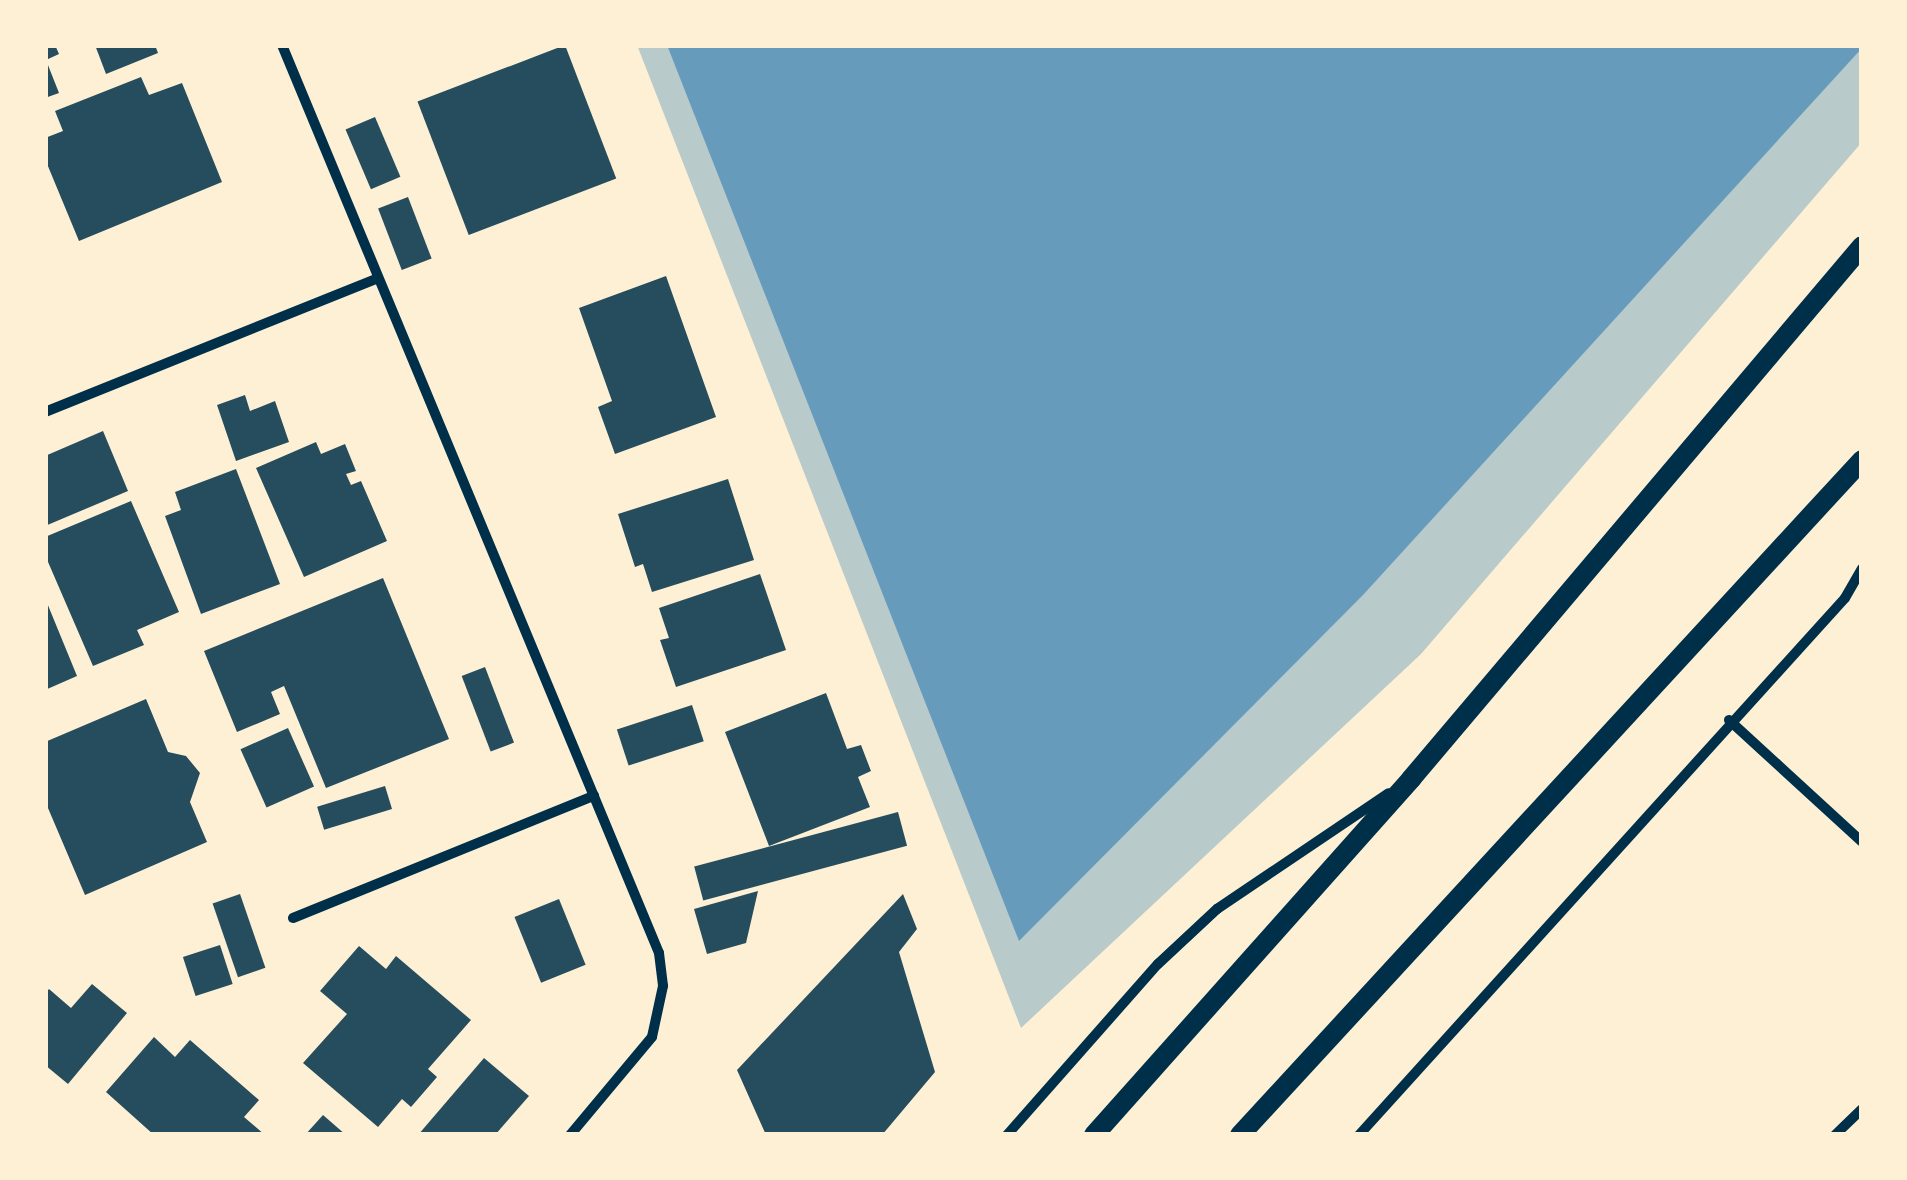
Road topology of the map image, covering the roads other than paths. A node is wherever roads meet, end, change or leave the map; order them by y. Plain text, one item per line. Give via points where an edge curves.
1 (282, 45) edge
2 (1862, 246) edge
3 (378, 278) junction
4 (45, 412) edge
5 (1862, 460) edge
6 (1862, 569) edge
7 (1730, 720) junction
8 (1411, 779) junction
9 (594, 796) junction
10 (1862, 842) edge
11 (293, 918) dead end
12 (1862, 1110) edge
13 (570, 1135) edge
14 (1007, 1135) edge
15 (1094, 1135) edge
16 (1240, 1135) edge
17 (1359, 1135) edge
18 (1835, 1135) edge

1 - 3 street
2 - 8 main road
3 - 4 street
3 - 9 street
5 - 16 main road
6 - 7 street via 1845,598
7 - 10 street
7 - 17 street
8 - 14 street via 1217,909 1158,964
8 - 15 main road
9 - 11 street
9 - 13 street via 659,953 663,986 652,1037
12 - 18 street

